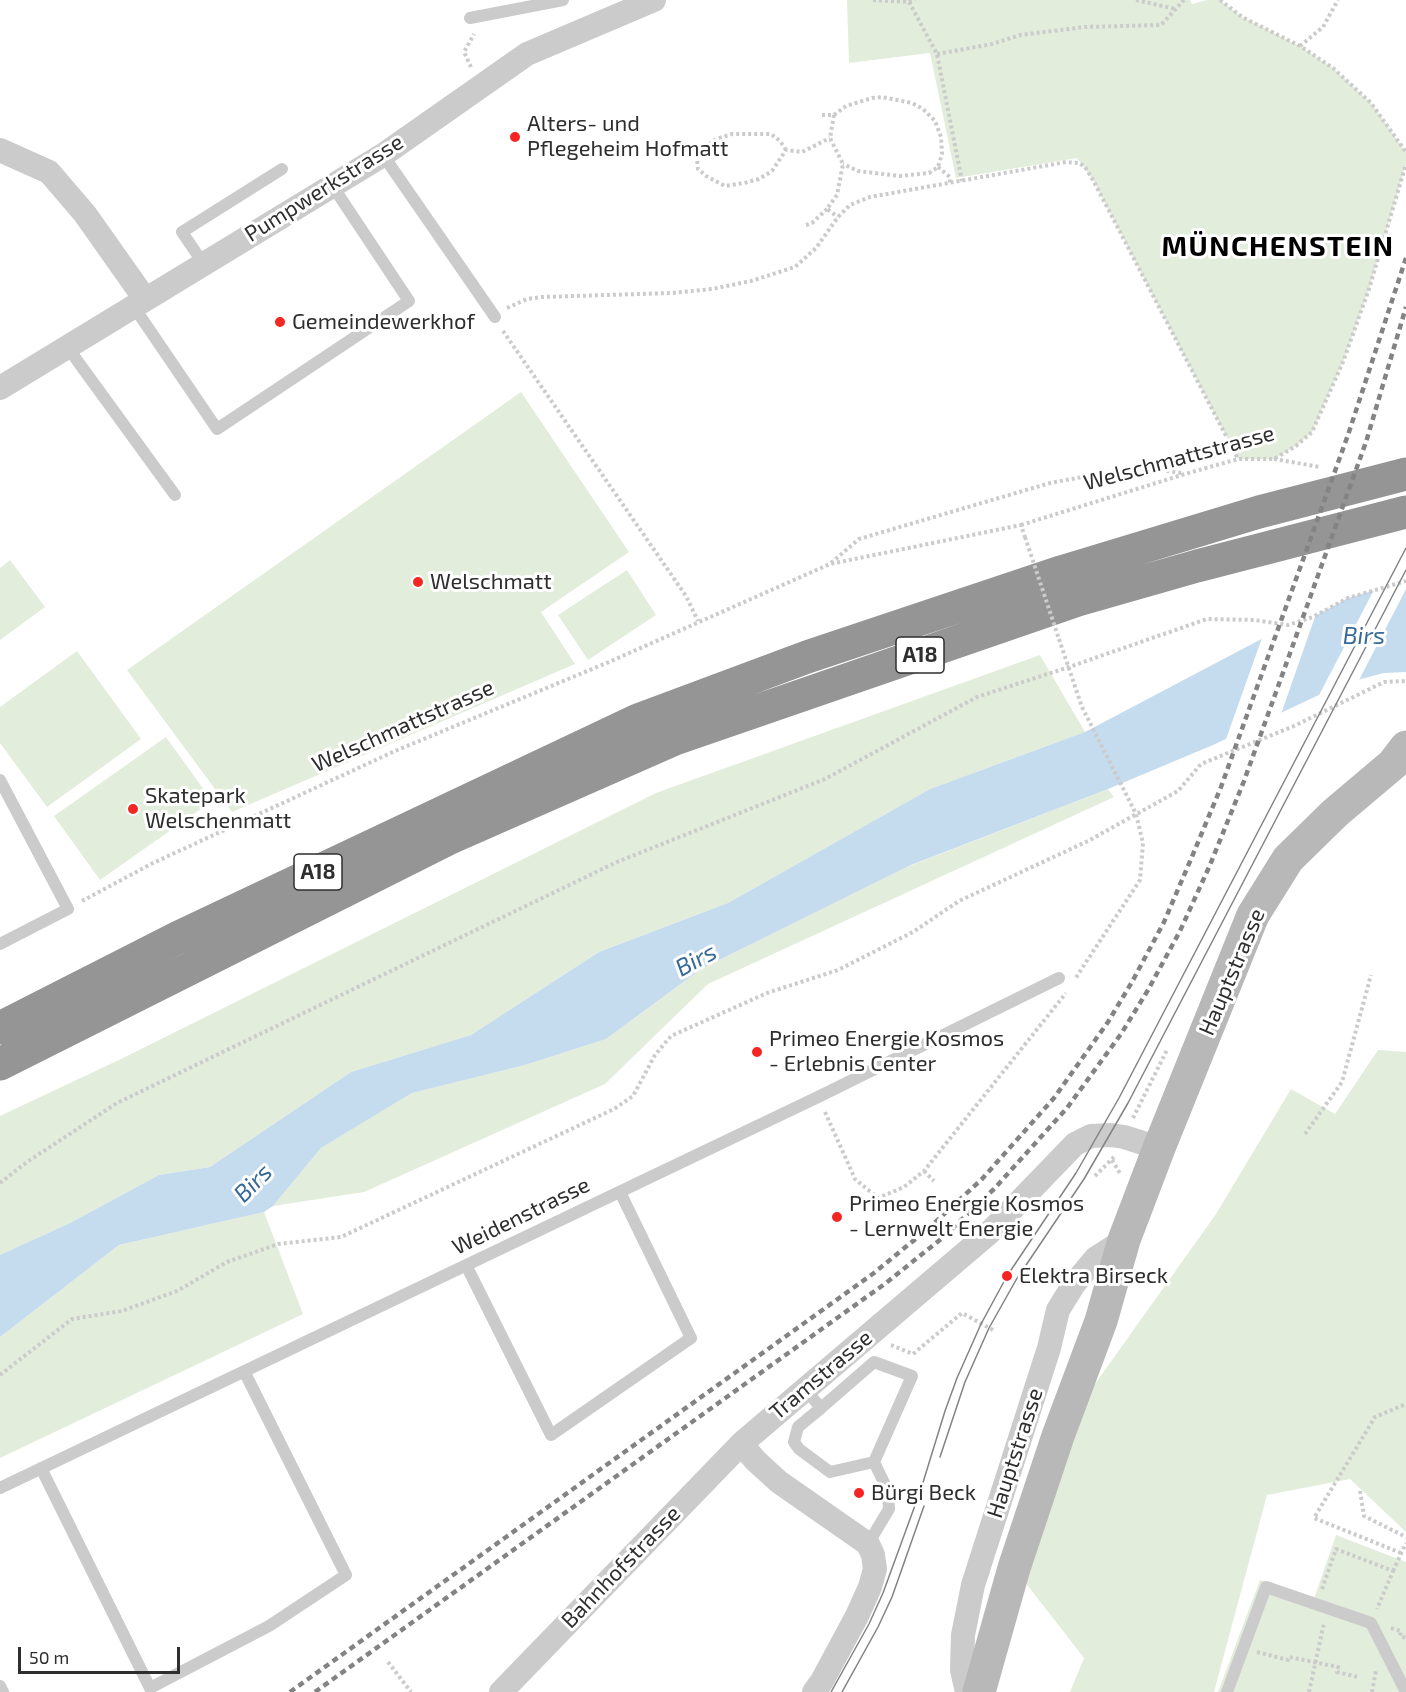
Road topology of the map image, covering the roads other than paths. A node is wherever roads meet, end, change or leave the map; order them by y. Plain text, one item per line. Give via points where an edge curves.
1 (563, 0) edge
2 (654, 0) edge
3 (470, 18) road end
4 (0, 150) edge
5 (383, 154) junction
6 (282, 169) dead end
7 (332, 185) junction
8 (203, 263) junction
9 (140, 303) junction
10 (495, 317) road end
11 (68, 348) junction
12 (0, 388) edge
13 (1406, 474) edge
14 (175, 495) dead end
15 (1406, 512) edge
16 (1406, 747) edge
17 (0, 780) edge
18 (0, 944) edge
19 (1059, 978) dead end
20 (0, 1028) edge
21 (0, 1064) edge
22 (1159, 1148) junction
23 (620, 1192) junction
24 (1124, 1240) junction
25 (466, 1265) junction
26 (244, 1371) junction
27 (805, 1389) junction
28 (821, 1408) junction
29 (741, 1444) junction
30 (874, 1462) junction
31 (41, 1468) junction
32 (0, 1488) edge
33 (868, 1544) junction
34 (0, 1686) edge
35 (150, 1690) edge
36 (3, 1692) edge
37 (501, 1692) edge
38 (814, 1692) edge
39 (967, 1692) edge
40 (979, 1692) edge
41 (1227, 1692) edge
42 (1406, 1692) edge

1 - 3 lane
2 - 5 street, Pumpwerkstrasse via 527,54
4 - 9 street via 49,172 86,214
5 - 7 street, Pumpwerkstrasse
5 - 10 lane
6 - 8 lane via 182,232
7 - 8 street, Pumpwerkstrasse
7 - 9 lane via 409,301 217,429
8 - 9 street, Pumpwerkstrasse
9 - 11 street, Pumpwerkstrasse
11 - 12 street, Pumpwerkstrasse
11 - 14 lane
13 - 20 highway, A18 via 1259,512 1061,572 807,657 638,720 177,938
15 - 21 highway, A18 via 1078,600 675,739 448,839
16 - 22 main road, Hauptstrasse via 1393,764 1288,860 1253,915
17 - 18 lane via 68,909
19 - 23 lane, Weidenstrasse
22 - 24 main road, Hauptstrasse
22 - 27 street, Tramstrasse via 1124,1137 1099,1135 1082,1139 990,1232
23 - 25 lane, Weidenstrasse
23 - 25 lane via 691,1338 551,1435
24 - 39 street, Hauptstrasse via 1096,1258 1058,1310 973,1586 963,1635 962,1670
24 - 40 main road, Hauptstrasse via 1101,1321 1014,1568
25 - 26 lane, Weidenstrasse
26 - 31 lane, Weidenstrasse
26 - 35 lane via 346,1575 269,1626
27 - 28 lane
27 - 29 street, Tramstrasse
28 - 30 lane via 798,1427 794,1442 799,1449 830,1472
28 - 30 lane via 874,1362 912,1376
29 - 33 street via 779,1482
29 - 37 street, Bahnhofstrasse
30 - 33 lane via 888,1491 889,1509
31 - 32 lane, Weidenstrasse
31 - 35 lane
33 - 38 street via 875,1569 870,1587
34 - 36 lane
41 - 42 lane via 1266,1587 1371,1623

